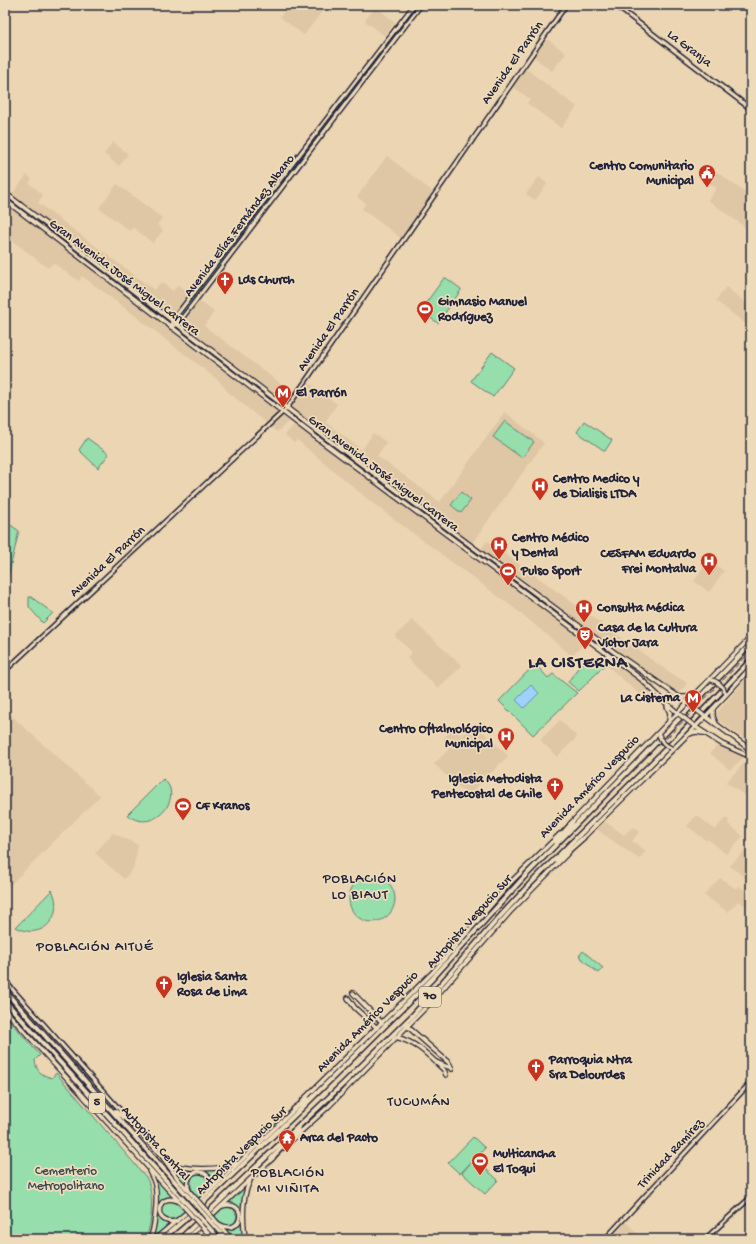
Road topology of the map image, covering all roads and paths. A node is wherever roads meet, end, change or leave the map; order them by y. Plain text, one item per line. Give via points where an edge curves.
1 (414, 5) edge
2 (421, 5) edge
3 (566, 5) edge
4 (615, 5) edge
5 (407, 14) junction
6 (412, 18) junction
7 (367, 66) junction
8 (372, 69) junction
9 (751, 109) edge
10 (5, 193) edge
11 (5, 200) edge
12 (223, 254) junction
13 (228, 258) junction
14 (172, 321) junction
15 (177, 324) junction
16 (171, 326) junction
17 (287, 408) junction
18 (283, 412) junction
19 (751, 637) edge
20 (751, 644) edge
21 (613, 658) junction
22 (621, 658) junction
23 (751, 660) edge
24 (751, 667) edge
25 (5, 671) edge
26 (710, 680) junction
27 (696, 694) junction
28 (678, 697) junction
29 (724, 697) junction
30 (664, 702) junction
31 (688, 704) junction
32 (713, 709) junction
33 (678, 714) junction
34 (704, 716) junction
35 (669, 722) junction
36 (717, 724) junction
37 (694, 726) junction
38 (704, 733) junction
39 (659, 734) junction
40 (688, 734) junction
41 (674, 747) junction
42 (751, 750) edge
43 (751, 757) edge
44 (572, 823) junction
45 (583, 838) junction
46 (524, 876) junction
47 (529, 885) junction
48 (5, 981) edge
49 (5, 991) edge
50 (353, 993) dead end
51 (348, 998) dead end
52 (5, 1001) edge
53 (5, 1010) edge
54 (382, 1023) junction
55 (407, 1026) junction
56 (377, 1028) junction
57 (396, 1037) junction
58 (432, 1059) junction
59 (446, 1075) dead end
60 (333, 1078) junction
61 (751, 1082) edge
62 (105, 1103) junction
63 (294, 1109) junction
64 (313, 1112) junction
65 (135, 1126) junction
66 (271, 1159) junction
67 (241, 1161) junction
68 (166, 1162) junction
69 (144, 1163) junction
70 (254, 1176) junction
71 (208, 1192) junction
72 (191, 1194) junction
73 (751, 1197) edge
74 (195, 1201) junction
75 (180, 1203) junction
76 (188, 1207) junction
77 (219, 1208) junction
78 (178, 1220) junction
79 (211, 1220) junction
80 (217, 1223) junction
81 (205, 1226) junction
82 (150, 1239) edge
83 (155, 1239) edge
84 (162, 1239) edge
85 (180, 1239) edge
86 (187, 1239) edge
87 (212, 1239) edge
88 (219, 1239) edge
89 (226, 1239) edge
90 (231, 1239) edge
91 (246, 1239) edge
92 (605, 1239) edge
93 (705, 1239) edge

1 - 5 main road, Avenida Elías Fernández Albano
2 - 6 main road, Avenida Elías Fernández Albano
3 - 17 main road, Avenida El Parrón
4 - 9 main road, La Granja
5 - 6 main road
5 - 7 main road, Avenida Elías Fernández Albano
6 - 8 main road, Avenida Elías Fernández Albano
7 - 8 main road
7 - 12 main road, Avenida Elías Fernández Albano
8 - 13 main road, Avenida Elías Fernández Albano
10 - 14 main road, Gran Avenida José Miguel Carrera
11 - 16 main road, Gran Avenida José Miguel Carrera
12 - 13 main road
12 - 14 main road, Avenida Elías Fernández Albano
13 - 15 main road, Avenida Elías Fernández Albano
14 - 15 main road, Gran Avenida José Miguel Carrera
14 - 16 main road, Avenida Elías Fernández Albano
15 - 16 main road
15 - 17 main road, Gran Avenida José Miguel Carrera
16 - 18 main road, Gran Avenida José Miguel Carrera
17 - 18 main road, Avenida El Parrón
17 - 22 main road, Gran Avenida José Miguel Carrera
18 - 21 main road, Gran Avenida José Miguel Carrera
18 - 25 main road, Avenida El Parrón
19 - 26 main road, Avenida Américo Vespucio
20 - 46 highway, Autopista Vespucio Sur / 70
21 - 22 main road
21 - 30 main road, Gran Avenida José Miguel Carrera via 645,682
22 - 28 main road, Gran Avenida José Miguel Carrera
23 - 47 highway, Autopista Vespucio Sur / 70 via 680,735
24 - 29 main road
26 - 27 main road, Avenida Américo Vespucio
26 - 29 main road, bridge via 723,688
27 - 28 main road
27 - 31 main road, Avenida Américo Vespucio
28 - 31 main road, Gran Avenida José Miguel Carrera
29 - 32 main road
30 - 33 main road, Gran Avenida José Miguel Carrera
30 - 35 main road via 670,711
31 - 33 main road, Avenida Américo Vespucio
31 - 34 main road, Gran Avenida José Miguel Carrera, bridge
32 - 34 main road
32 - 36 main road
33 - 35 main road, Avenida Américo Vespucio
33 - 37 main road, Gran Avenida José Miguel Carrera, bridge
34 - 36 main road, Gran Avenida José Miguel Carrera
34 - 37 main road
35 - 39 main road, Avenida Américo Vespucio
36 - 42 main road, Gran Avenida José Miguel Carrera
37 - 38 main road, Gran Avenida José Miguel Carrera
37 - 40 main road
38 - 40 main road
38 - 43 main road, Gran Avenida José Miguel Carrera
39 - 41 main road, bridge via 661,740
39 - 44 main road, Avenida Américo Vespucio
40 - 41 main road
41 - 45 main road
44 - 46 highway
44 - 54 main road, Avenida Américo Vespucio via 510,883 441,963
45 - 47 highway
45 - 55 main road via 518,903 448,984
46 - 60 highway, Autopista Vespucio Sur / 70 via 443,967
47 - 64 highway, Autopista Vespucio Sur / 70 via 423,1005
48 - 65 main road
49 - 62 highway, Autopista Central / 5
50 - 54 main road
51 - 56 main road
52 - 76 highway, Autopista Central / 5
53 - 69 main road
54 - 56 main road, Avenida Américo Vespucio
55 - 57 main road
55 - 58 main road via 448,1063 450,1068
56 - 63 main road, Avenida Américo Vespucio
57 - 58 main road via 413,1043
57 - 66 main road via 329,1106
58 - 59 main road
60 - 63 highway
60 - 84 highway, Autopista Vespucio Sur / 70
61 - 92 main road, Trinidad Ramírez
62 - 65 highway
62 - 74 highway, Autopista Central / 5
63 - 67 main road, Avenida Américo Vespucio
64 - 66 highway
64 - 85 highway, Autopista Vespucio Sur / 70
65 - 68 main road
66 - 70 main road
67 - 68 main road via 215,1168 180,1166
67 - 71 main road, Avenida Américo Vespucio
68 - 72 main road
69 - 75 main road
69 - 82 main road via 156,1188 154,1226
70 - 77 main road
70 - 91 main road via 247,1186 244,1198
71 - 72 main road via 211,1184 209,1178 205,1173 198,1172 192,1174 188,1180
71 - 78 main road, Avenida Américo Vespucio
72 - 74 main road
73 - 93 main road
74 - 79 highway, Autopista Central / 5, bridge
75 - 76 main road
75 - 78 main road via 167,1199 159,1210 164,1220
76 - 81 highway, Autopista Central / 5, bridge
77 - 80 main road via 233,1206 239,1211 240,1218 238,1223 231,1227
77 - 86 main road
78 - 83 main road, Avenida Américo Vespucio
79 - 80 main road
79 - 89 highway, Autopista Central / 5
80 - 90 main road
81 - 87 main road
81 - 88 highway, Autopista Central / 5

